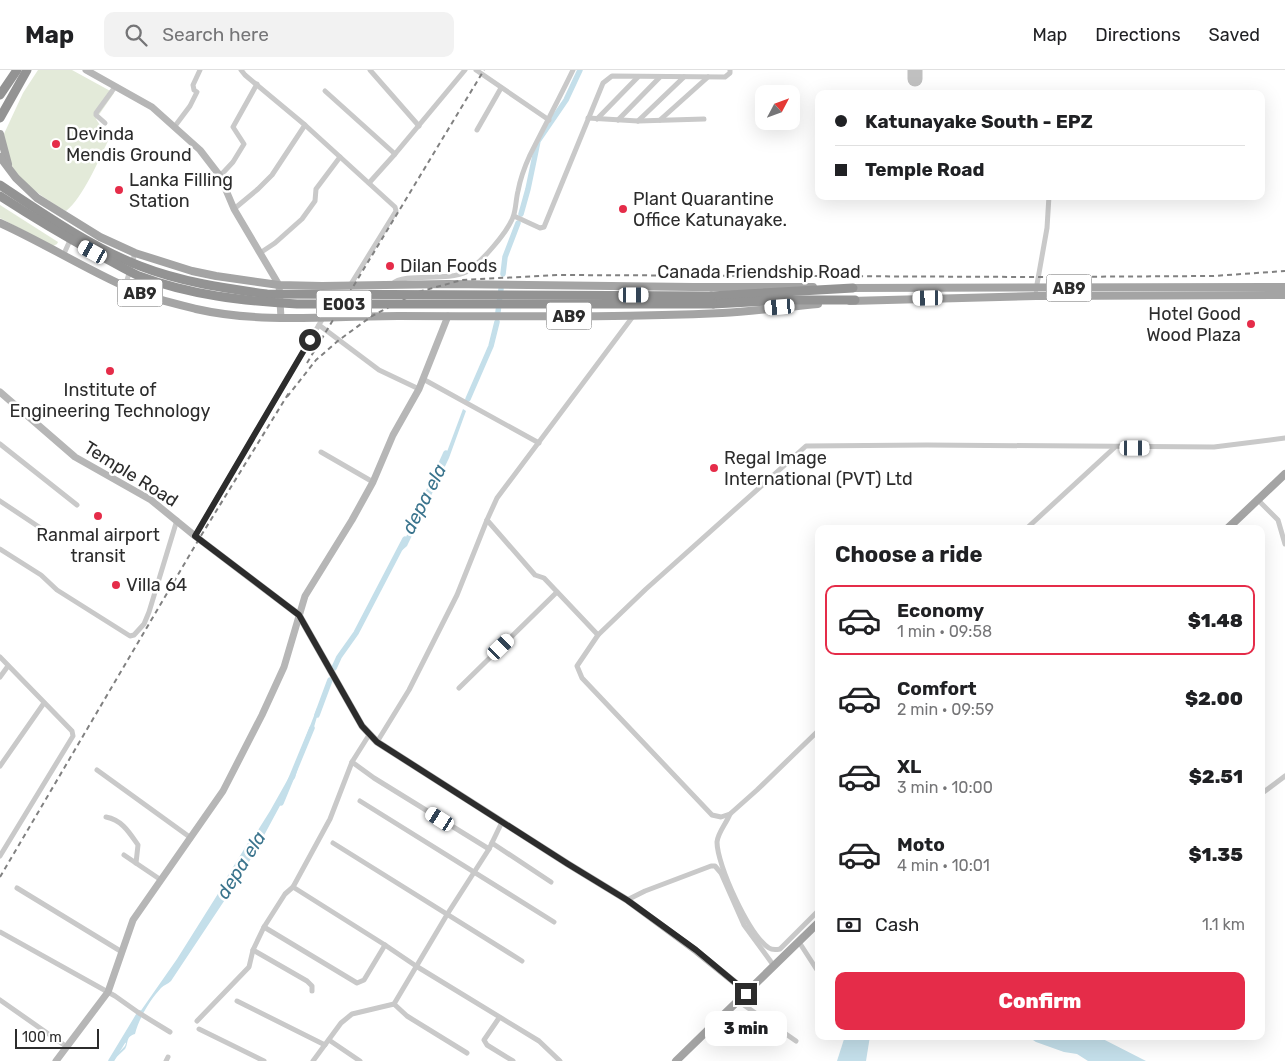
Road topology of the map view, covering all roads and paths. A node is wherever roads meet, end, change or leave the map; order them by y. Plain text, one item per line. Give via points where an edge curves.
1 (17, 70) edge
2 (27, 70) edge
3 (86, 70) edge
4 (200, 70) edge
5 (241, 70) edge
6 (370, 70) edge
7 (465, 70) edge
8 (476, 70) edge
9 (573, 70) edge
10 (730, 70) edge
11 (638, 77) junction
12 (660, 77) junction
13 (684, 77) junction
14 (708, 77) junction
15 (257, 84) junction
16 (115, 87) junction
17 (500, 88) junction
18 (325, 91) dead end
19 (0, 95) edge
20 (0, 118) edge
21 (588, 118) junction
22 (597, 118) junction
23 (704, 119) dead end
24 (549, 120) junction
25 (618, 120) junction
26 (638, 120) junction
27 (660, 120) junction
28 (105, 123) dead end
29 (305, 125) junction
30 (175, 126) junction
31 (419, 126) junction
32 (477, 130) dead end
33 (0, 134) edge
34 (395, 154) junction
35 (340, 157) junction
36 (0, 158) edge
37 (8, 166) junction
38 (220, 176) junction
39 (368, 183) junction
40 (0, 185) edge
41 (0, 196) edge
42 (1049, 200) edge
43 (234, 208) junction
44 (514, 216) junction
45 (0, 224) edge
46 (77, 224) junction
47 (135, 253) junction
48 (260, 253) junction
49 (63, 256) junction
50 (279, 284) junction
51 (351, 284) junction
52 (392, 284) junction
53 (125, 286) junction
54 (322, 286) junction
55 (1285, 287) edge
56 (853, 288) junction
57 (1036, 292) junction
58 (1285, 295) edge
59 (712, 300) junction
60 (855, 300) junction
61 (634, 315) junction
62 (448, 316) junction
63 (281, 318) junction
64 (321, 321) junction
65 (423, 379) junction
66 (419, 389) junction
67 (0, 392) edge
68 (1285, 438) edge
69 (539, 443) junction
70 (0, 444) edge
71 (1115, 448) junction
72 (322, 452) dead end
73 (1285, 474) edge
74 (373, 482) junction
75 (1257, 499) junction
76 (0, 501) edge
77 (77, 505) dead end
78 (177, 520) junction
79 (487, 520) junction
80 (1030, 525) edge
81 (1231, 525) edge
82 (48, 533) dead end
83 (195, 536) junction
84 (1285, 544) edge
85 (0, 549) edge
86 (557, 592) junction
87 (299, 615) junction
88 (598, 635) junction
89 (0, 658) edge
90 (8, 666) junction
91 (0, 677) edge
92 (459, 688) dead end
93 (44, 704) junction
94 (815, 734) edge
95 (369, 736) junction
96 (377, 742) junction
97 (352, 762) junction
98 (0, 766) edge
99 (97, 770) dead end
100 (1285, 776) edge
101 (1265, 791) edge
102 (360, 801) dead end
103 (730, 814) junction
104 (106, 817) dead end
105 (502, 822) junction
106 (191, 838) junction
107 (333, 843) dead end
108 (490, 846) junction
109 (124, 855) dead end
110 (0, 856) edge
111 (136, 863) junction
112 (474, 872) junction
113 (161, 880) junction
114 (551, 882) dead end
115 (293, 887) junction
116 (17, 888) dead end
117 (627, 900) junction
118 (448, 913) junction
119 (815, 914) edge
120 (554, 922) dead end
121 (815, 926) edge
122 (264, 927) junction
123 (0, 932) edge
124 (799, 942) junction
125 (385, 945) junction
126 (253, 950) junction
127 (122, 952) junction
128 (522, 961) dead end
129 (416, 966) junction
130 (774, 966) junction
131 (815, 967) edge
132 (312, 991) dead end
133 (108, 992) junction
134 (746, 994) junction
135 (0, 1000) edge
136 (237, 1001) dead end
137 (738, 1001) junction
138 (394, 1004) junction
139 (499, 1018) junction
140 (197, 1021) dead end
141 (199, 1029) dead end
142 (170, 1032) dead end
143 (329, 1040) junction
144 (796, 1041) dead end
145 (325, 1045) junction
146 (67, 1047) junction
147 (467, 1054) dead end
148 (56, 1061) edge
149 (264, 1061) edge
150 (313, 1061) edge
151 (360, 1061) edge
152 (513, 1061) edge
153 (560, 1061) edge
154 (676, 1061) edge

1 - 19 highway
2 - 20 highway
3 - 16 street
4 - 30 street via 193,85 197,92
5 - 15 street
6 - 31 street
7 - 31 street
8 - 17 street
9 - 24 street
10 - 14 street via 725,77
11 - 12 street
11 - 21 street via 612,76 603,83
11 - 22 street
12 - 13 street
12 - 25 street
13 - 14 street
13 - 26 street
14 - 27 street
15 - 29 street
15 - 38 street via 233,127 244,144
16 - 28 street via 96,112
16 - 30 street via 152,107
17 - 24 street
17 - 32 street
18 - 34 street
21 - 22 street
21 - 44 street via 544,227
22 - 25 street
23 - 27 street
24 - 44 street via 530,156 518,190
25 - 26 street
26 - 27 street
29 - 35 street
29 - 43 street via 272,175
30 - 38 street via 200,150
31 - 34 street
33 - 37 main road
34 - 39 street
35 - 39 street
35 - 48 street via 316,188 315,201 302,220
36 - 37 main road, Canada Friendship Road / AB9
37 - 46 main road, Canada Friendship Road / AB9 via 37,198
38 - 43 street
39 - 51 street via 396,207 396,211
40 - 59 highway, E003, bridge via 138,266 205,286 267,294
41 - 59 highway, E003, bridge via 55,231 138,275 200,294 297,304
42 - 57 street
43 - 48 street
44 - 52 street via 488,253 466,272 442,278 407,278
45 - 49 main road, Canada Friendship Road / AB9
46 - 47 main road, Canada Friendship Road / AB9
46 - 49 street
47 - 50 main road, Canada Friendship Road / AB9 via 192,271
47 - 53 street
48 - 50 street
49 - 53 main road, Canada Friendship Road / AB9
50 - 54 main road, Canada Friendship Road / AB9
50 - 63 street
51 - 52 main road, Canada Friendship Road / AB9
51 - 54 main road, Canada Friendship Road / AB9
52 - 56 main road, Canada Friendship Road / AB9
53 - 63 main road, Canada Friendship Road / AB9 via 148,296 199,309
54 - 64 street
55 - 57 main road, Canada Friendship Road / AB9
56 - 57 main road, Canada Friendship Road / AB9
56 - 59 highway, E003
57 - 58 main road, Canada Friendship Road / AB9
57 - 60 main road, Canada Friendship Road / AB9
59 - 60 highway, E003
60 - 61 main road, Canada Friendship Road / AB9 via 723,313
61 - 62 main road, Canada Friendship Road / AB9
61 - 69 street
62 - 64 main road, Canada Friendship Road / AB9 via 372,316
62 - 65 street
63 - 64 main road, Canada Friendship Road / AB9
64 - 66 street via 378,370
64 - 83 street
65 - 66 street
65 - 69 street
66 - 74 street via 393,435
67 - 78 street, Temple Road via 75,457 135,490
68 - 71 street via 1214,447
69 - 79 street via 497,498
70 - 77 street
71 - 80 street
71 - 88 street via 806,446
72 - 74 street
73 - 75 main road
74 - 87 street via 310,588
75 - 81 main road
75 - 84 street via 1278,520
76 - 82 street
78 - 83 street, Temple Road
78 - 85 street via 149,612 134,636 57,590 41,575
79 - 86 street via 535,575 544,578
79 - 96 street via 457,596 409,690
83 - 87 street, Temple Road
86 - 88 street
86 - 92 street
87 - 95 street, Temple Road
87 - 106 street via 284,667 262,715 223,791
88 - 103 street via 578,666 582,678 712,815
89 - 90 street
90 - 91 street
90 - 93 street
93 - 98 street
93 - 110 street via 72,731 73,736
94 - 103 street
95 - 96 street, Temple Road
95 - 97 street
96 - 105 street, Temple Road
97 - 108 street
97 - 115 street via 330,819
99 - 106 street
100 - 101 street
102 - 112 street
103 - 119 street via 717,840 718,850 746,920 767,947 780,950
104 - 111 street via 116,819 138,845
105 - 108 street
105 - 117 street, Temple Road
106 - 113 street
107 - 118 street
108 - 112 street
108 - 114 street
109 - 111 street
111 - 113 street
112 - 118 street
112 - 120 street
113 - 127 street via 133,920
115 - 122 street
115 - 125 street
116 - 127 street
117 - 130 street via 715,866 744,925
117 - 134 street, Temple Road via 696,950
118 - 128 street
118 - 129 street
121 - 124 main road
122 - 125 street via 357,983 364,980
122 - 126 street
123 - 133 street
124 - 130 main road
124 - 131 street
125 - 129 street
126 - 132 street via 307,981
126 - 140 street via 249,967
127 - 133 street
129 - 138 street
129 - 139 street
130 - 134 main road
133 - 142 street
133 - 146 street
134 - 137 main road
135 - 146 street
136 - 145 street
137 - 144 street
137 - 154 main road
138 - 143 street via 352,1014 341,1022
138 - 147 street via 407,1016
139 - 152 street via 484,1040
139 - 153 street via 539,1041
141 - 149 street
143 - 145 street
143 - 151 street
145 - 150 street
146 - 148 street

